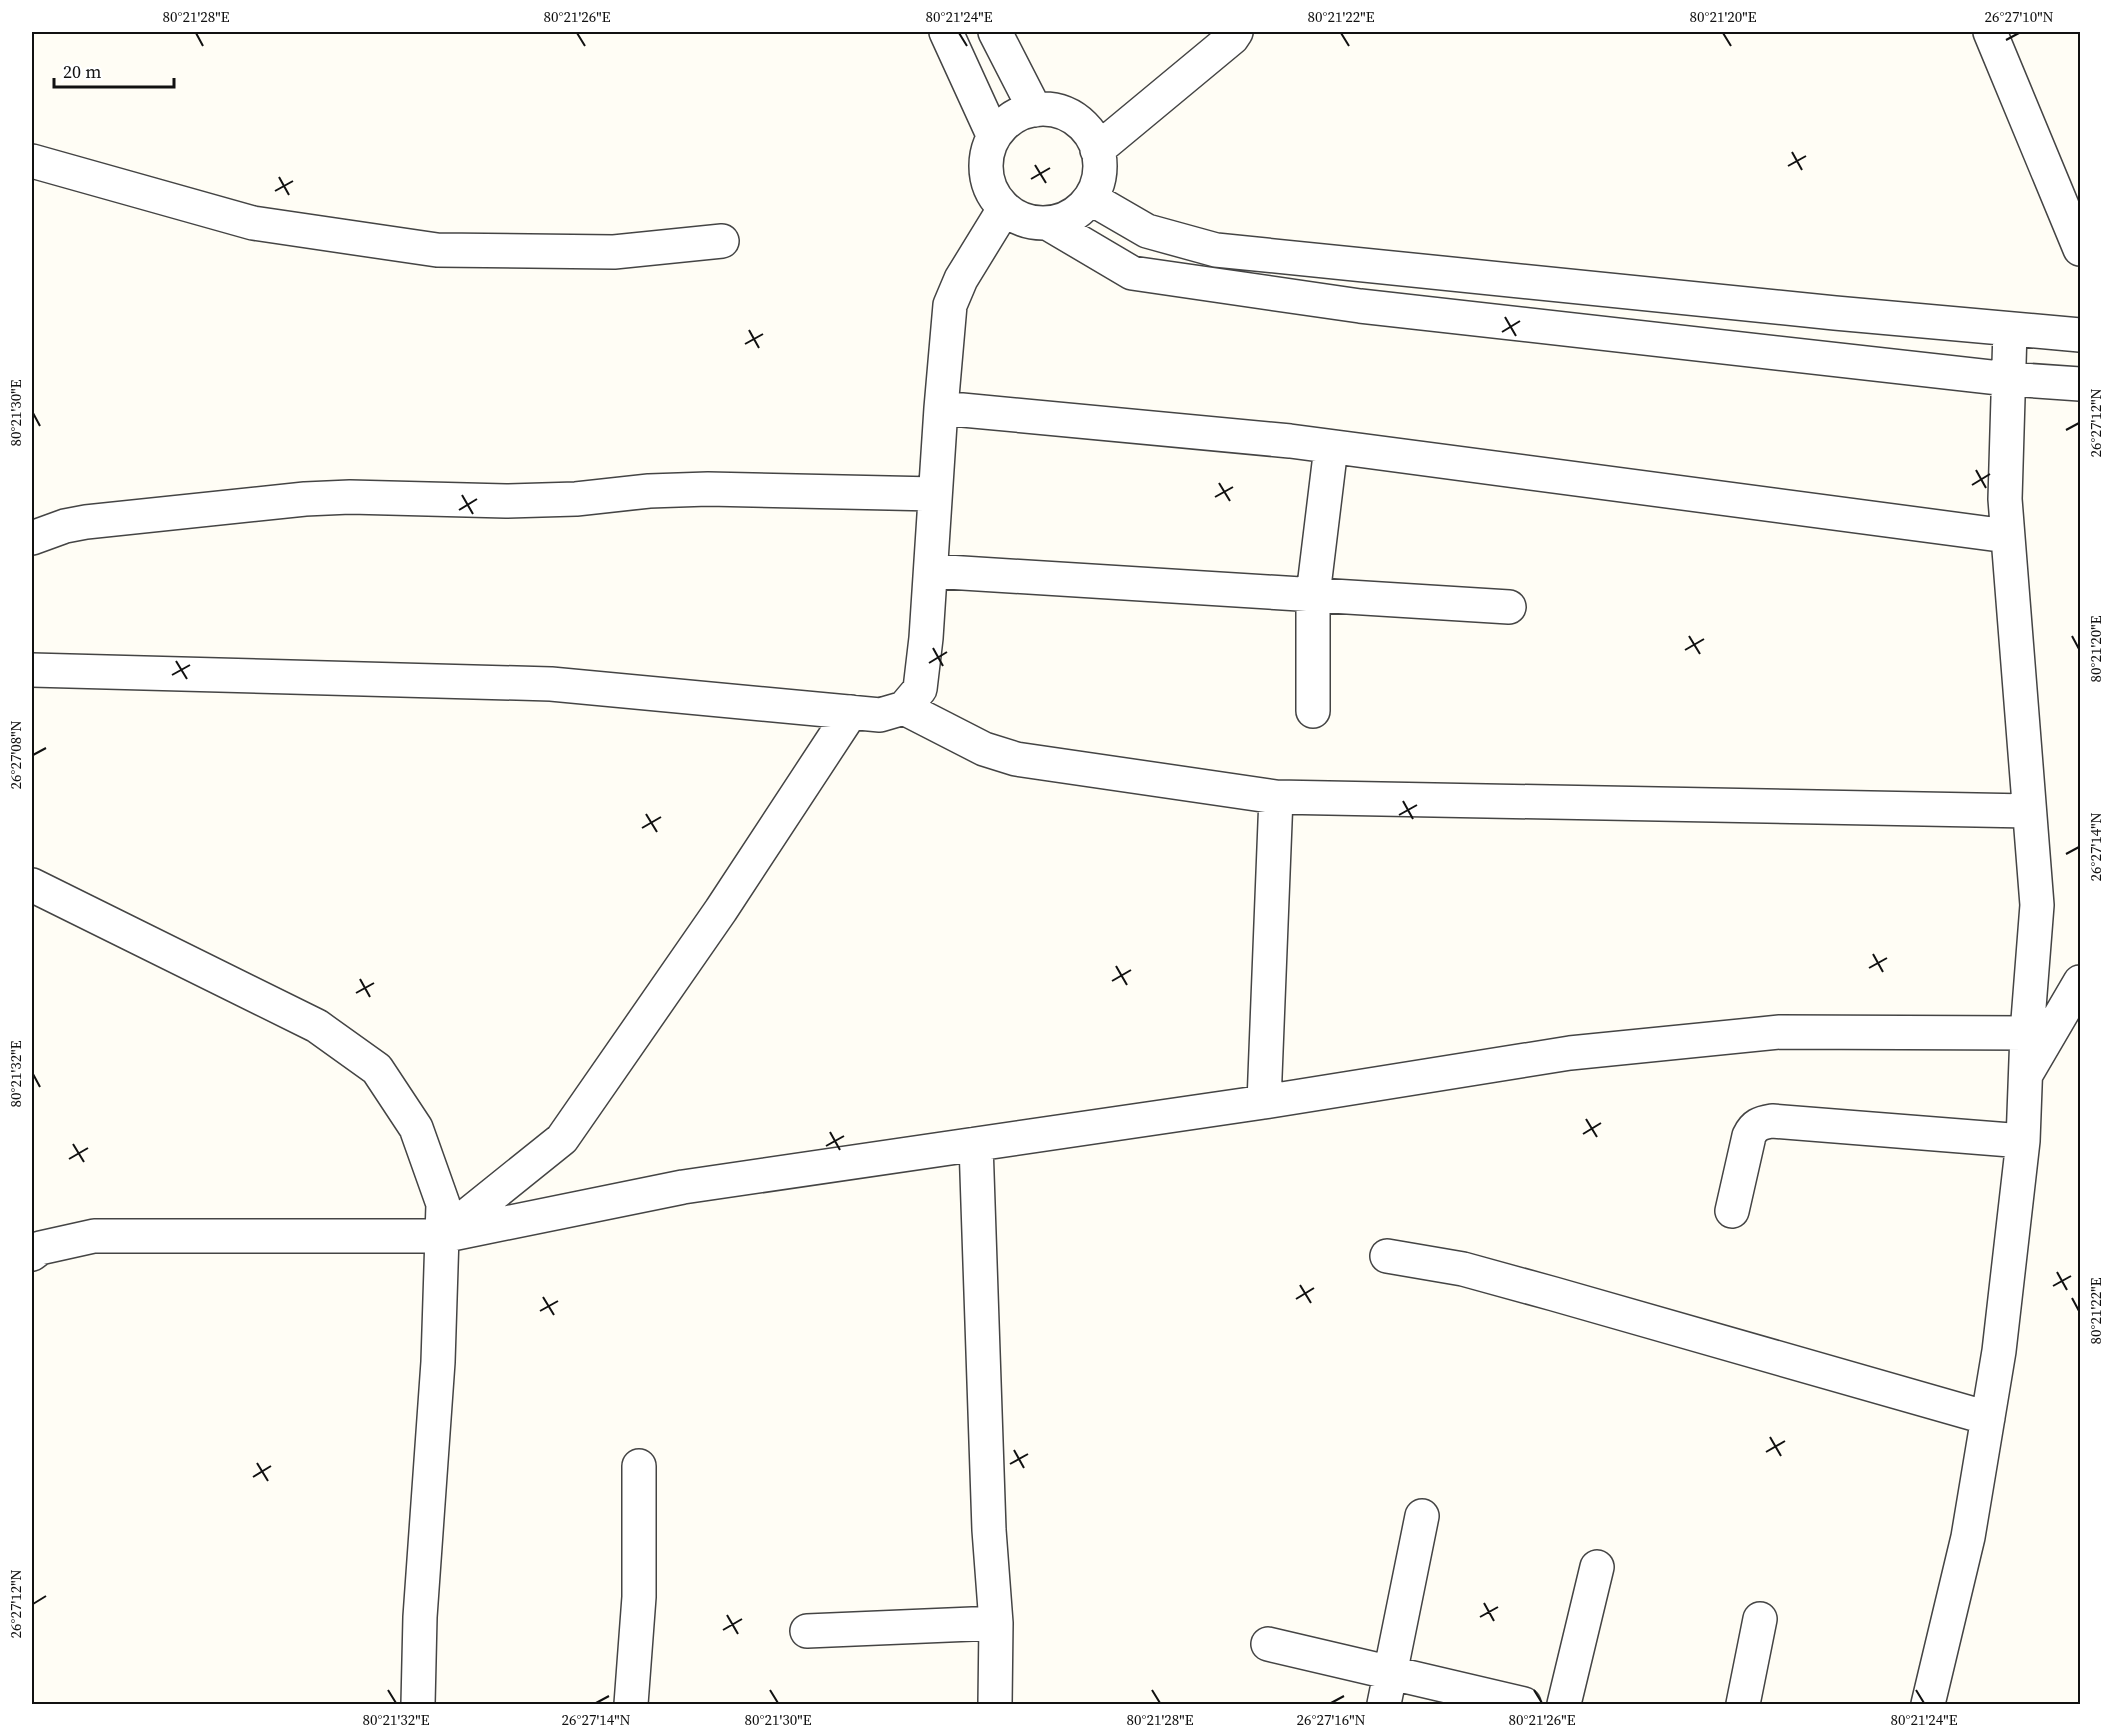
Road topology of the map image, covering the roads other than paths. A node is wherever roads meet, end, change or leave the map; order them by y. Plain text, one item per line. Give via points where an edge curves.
1 (946, 32) edge
2 (995, 32) edge
3 (1236, 32) edge
4 (1990, 32) edge
5 (1035, 110) junction
6 (994, 137) junction
7 (1097, 150) junction
8 (32, 161) edge
9 (1090, 198) junction
10 (1004, 209) junction
11 (1049, 224) junction
12 (722, 241) dead end
13 (2080, 249) edge
14 (2010, 330) junction
15 (2080, 334) edge
16 (2008, 379) junction
17 (2080, 384) edge
18 (941, 408) junction
19 (1332, 447) junction
20 (935, 494) junction
21 (2007, 536) junction
22 (32, 538) edge
23 (931, 571) junction
24 (1313, 595) junction
25 (1509, 607) dead end
26 (32, 670) edge
27 (904, 708) junction
28 (1313, 711) dead end
29 (850, 712) junction
30 (1276, 797) junction
31 (2029, 811) junction
32 (32, 885) edge
33 (2078, 991) edge
34 (2027, 1033) junction
35 (2025, 1077) junction
36 (1264, 1102) junction
37 (2023, 1141) junction
38 (976, 1144) junction
39 (1732, 1210) dead end
40 (442, 1236) junction
41 (32, 1254) edge
42 (1387, 1257) dead end
43 (1988, 1418) junction
44 (639, 1466) dead end
45 (1422, 1516) dead end
46 (1598, 1567) dead end
47 (1760, 1619) dead end
48 (996, 1623) junction
49 (807, 1631) dead end
50 (1268, 1644) dead end
51 (1388, 1689) edge
52 (418, 1704) edge
53 (631, 1704) edge
54 (995, 1704) edge
55 (1524, 1704) edge
56 (1564, 1704) edge
57 (1743, 1704) edge
58 (1928, 1704) edge

1 - 6 street
2 - 5 street
3 - 7 street
4 - 13 street
5 - 6 street via 1010,119
5 - 7 street via 1065,113 1093,137
6 - 10 street via 985,168 989,187
7 - 9 street via 1100,174
8 - 12 street via 253,223 437,250 614,252
9 - 11 street via 1068,218
9 - 14 street via 1147,231 1215,250
10 - 11 street via 1030,222
10 - 18 street via 961,279 950,305
11 - 16 street via 1132,273 1360,306
14 - 15 street
14 - 16 street
16 - 17 street
16 - 21 street
18 - 19 street
18 - 20 street
19 - 21 street
19 - 24 street
20 - 22 street via 708,489 506,501 305,499 86,522
20 - 23 street
21 - 31 street
23 - 24 street
23 - 27 street via 920,688
24 - 25 street
24 - 28 street
26 - 29 street via 551,684
27 - 29 street via 880,715
27 - 30 street via 984,749 1017,759
29 - 40 street via 721,910 562,1139
30 - 31 street
30 - 36 street
31 - 34 street via 2037,905
32 - 40 street via 317,1026 377,1068 417,1128 443,1204
33 - 35 street
34 - 35 street
34 - 36 street via 1780,1032 1570,1053
35 - 37 street
36 - 38 street
37 - 39 street via 1762,1122 1749,1136
37 - 43 street
38 - 40 street via 683,1187
38 - 48 street via 989,1530
40 - 41 street via 94,1236 40,1248
40 - 52 street
42 - 43 street via 1463,1269
43 - 58 street via 1968,1537
44 - 53 street via 639,1597
45 - 51 street
46 - 56 street
47 - 57 street
48 - 49 street
48 - 54 street
50 - 51 street
51 - 55 street

